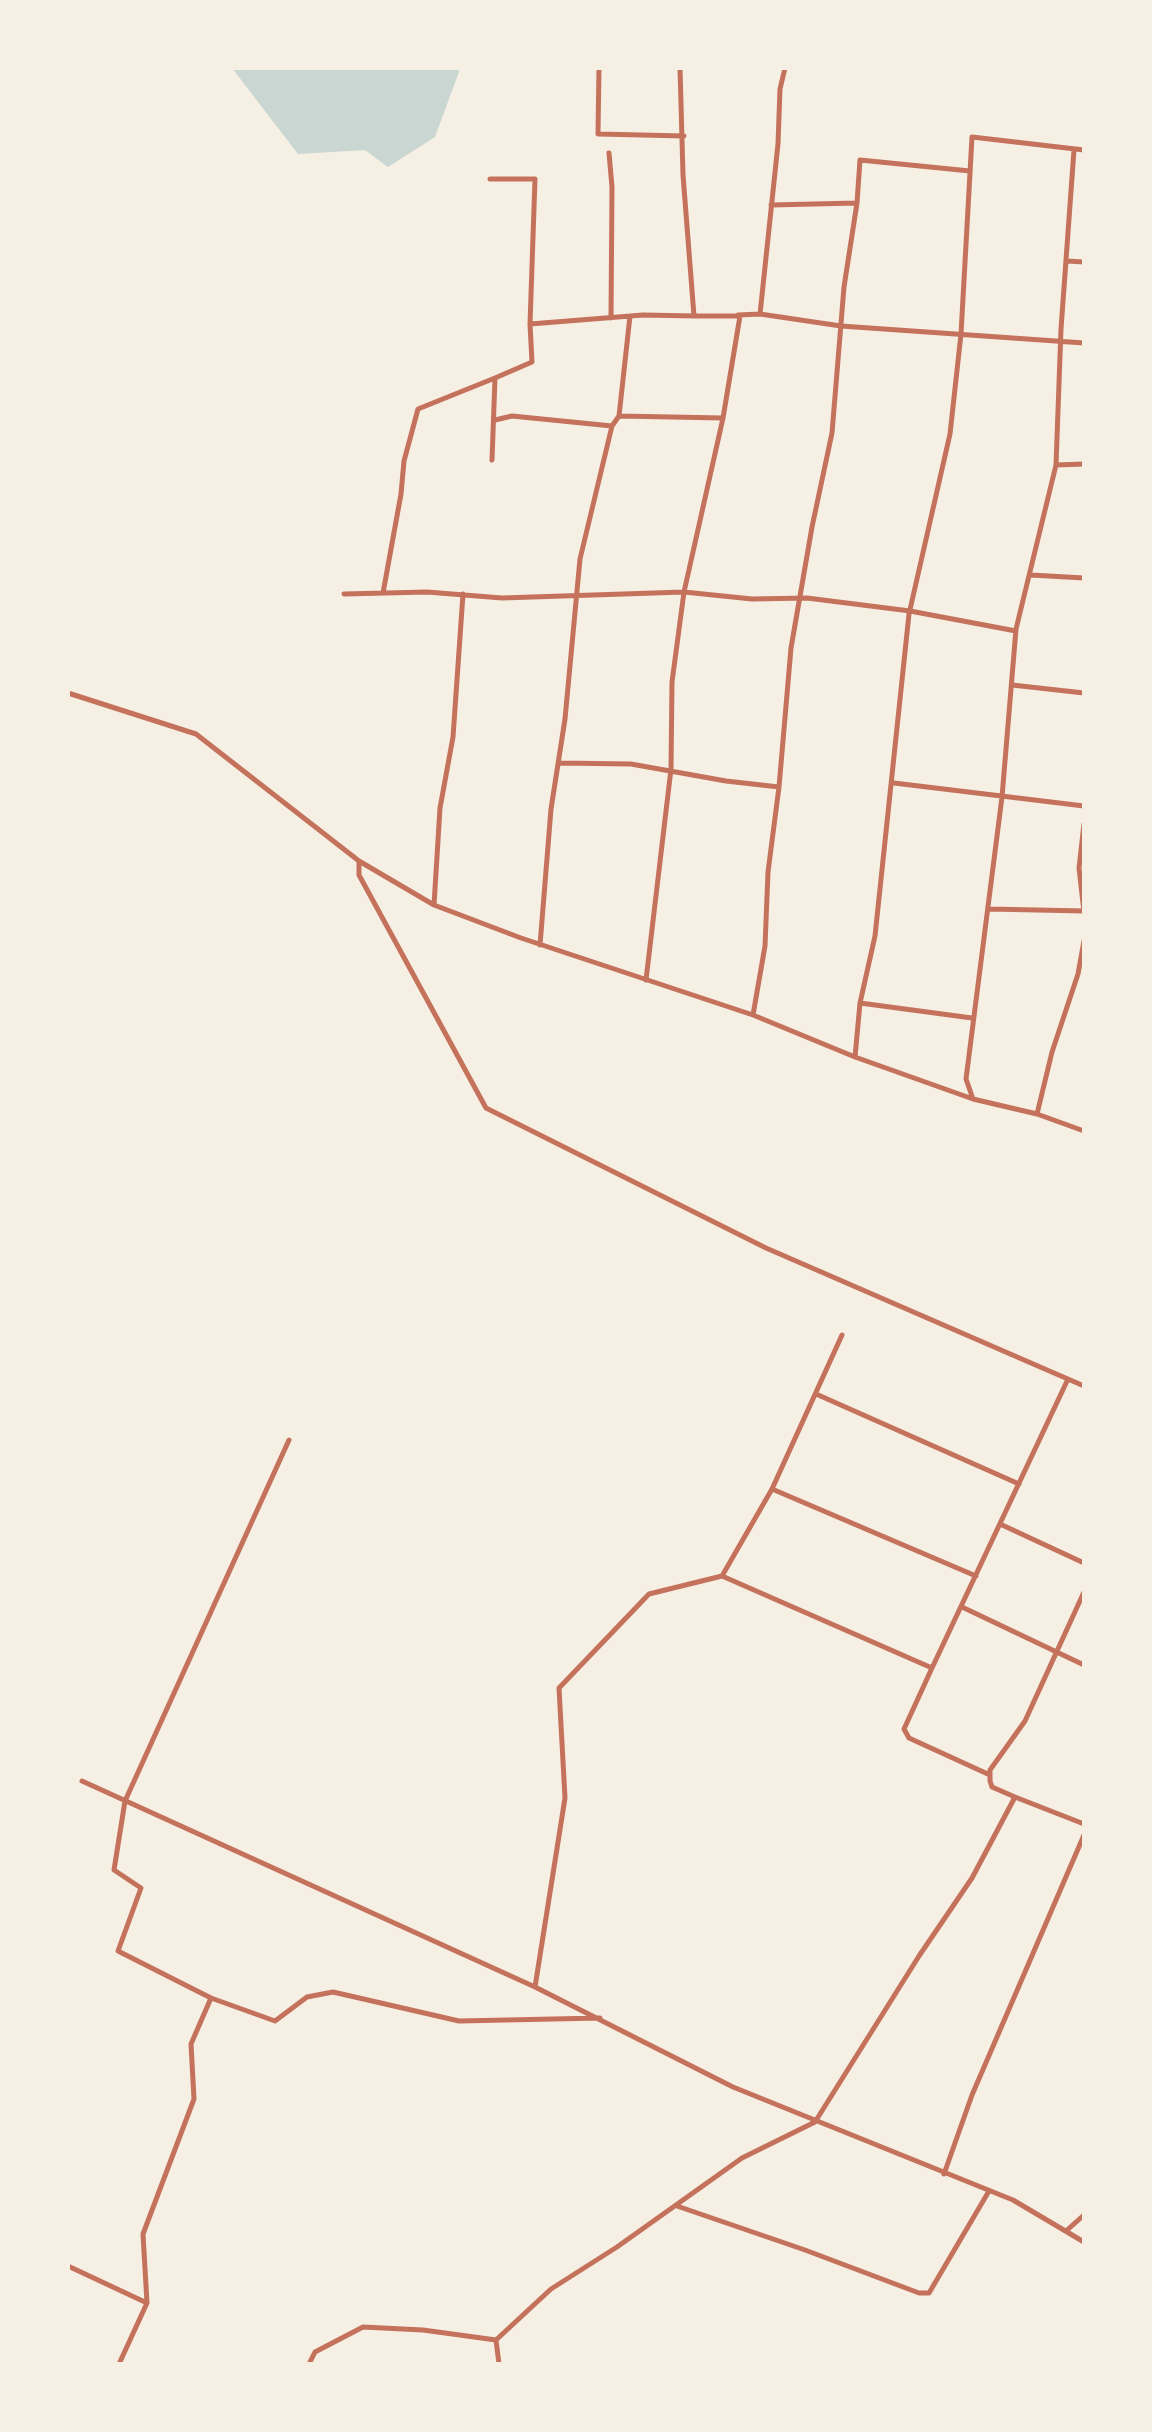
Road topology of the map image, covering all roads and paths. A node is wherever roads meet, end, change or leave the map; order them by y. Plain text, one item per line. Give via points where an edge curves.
1 (599, 68) edge
2 (680, 68) edge
3 (785, 68) edge
4 (684, 136) junction
5 (1074, 150) junction
6 (1084, 150) edge
7 (609, 153) dead end
8 (970, 171) junction
9 (490, 179) dead end
10 (857, 203) junction
11 (771, 205) junction
12 (1067, 261) junction
13 (1084, 262) edge
14 (760, 314) junction
15 (630, 316) junction
16 (694, 316) junction
17 (611, 318) junction
18 (530, 324) junction
19 (841, 326) junction
20 (961, 334) junction
21 (1062, 340) junction
22 (1084, 343) edge
23 (495, 378) junction
24 (619, 416) junction
25 (723, 418) junction
26 (495, 420) junction
27 (612, 426) junction
28 (492, 460) dead end
29 (1084, 464) edge
30 (1056, 465) junction
31 (1031, 575) junction
32 (1084, 578) edge
33 (684, 592) junction
34 (383, 593) junction
35 (344, 594) dead end
36 (463, 594) junction
37 (576, 596) junction
38 (799, 599) junction
39 (910, 611) junction
40 (1016, 631) junction
41 (1012, 685) junction
42 (68, 693) edge
43 (1084, 693) edge
44 (560, 763) junction
45 (671, 769) junction
46 (894, 783) junction
47 (779, 787) junction
48 (1002, 797) junction
49 (1084, 806) edge
50 (1084, 824) edge
51 (359, 861) junction
52 (434, 905) junction
53 (989, 909) junction
54 (1084, 911) edge
55 (1084, 941) edge
56 (540, 945) junction
57 (646, 980) junction
58 (860, 1003) junction
59 (753, 1015) junction
60 (972, 1018) junction
61 (855, 1057) junction
62 (973, 1099) junction
63 (1037, 1114) junction
64 (1084, 1131) edge
65 (842, 1335) dead end
66 (1068, 1379) junction
67 (1084, 1386) edge
68 (816, 1394) junction
69 (289, 1440) dead end
70 (1019, 1484) junction
71 (772, 1489) junction
72 (1000, 1524) junction
73 (1084, 1563) edge
74 (722, 1576) junction
75 (976, 1576) junction
76 (1084, 1592) edge
77 (962, 1607) junction
78 (1055, 1651) junction
79 (1084, 1665) edge
80 (932, 1668) junction
81 (990, 1775) junction
82 (82, 1781) dead end
83 (1015, 1797) junction
84 (125, 1801) junction
85 (1084, 1824) edge
86 (1084, 1835) edge
87 (535, 1987) junction
88 (211, 1998) junction
89 (601, 2018) junction
90 (815, 2122) junction
91 (944, 2174) junction
92 (989, 2191) junction
93 (676, 2206) junction
94 (1084, 2215) edge
95 (1066, 2231) junction
96 (1084, 2242) edge
97 (68, 2266) edge
98 (147, 2303) junction
99 (496, 2340) junction
100 (119, 2364) edge
101 (309, 2364) edge
102 (499, 2364) edge

1 - 4 street via 598,134
2 - 4 street
3 - 11 street
4 - 16 street
5 - 6 street
5 - 8 street via 972,137
5 - 12 street
7 - 17 street
8 - 10 street via 860,160
8 - 20 street
9 - 18 street via 535,179
10 - 11 street
10 - 19 street
11 - 14 street
12 - 13 street
12 - 21 street
14 - 16 street
14 - 19 street
15 - 16 street
15 - 17 street
15 - 24 street
16 - 25 street via 740,316
17 - 18 street
18 - 23 street via 532,362
19 - 20 street
19 - 38 street via 832,433
20 - 21 street
20 - 39 street via 950,434
21 - 22 street
21 - 30 street
23 - 26 street
23 - 34 street via 418,409 404,461
24 - 25 street
24 - 27 street
25 - 33 street
26 - 27 street via 512,416
26 - 28 street
27 - 37 street
29 - 30 street
30 - 31 street
31 - 32 street
31 - 40 street
33 - 37 street
33 - 38 street
33 - 45 street via 672,682
34 - 35 street
34 - 36 street
36 - 37 street
36 - 52 street
37 - 44 street
38 - 39 street
38 - 47 street
39 - 40 street
39 - 46 street
40 - 41 street
41 - 43 street
41 - 48 street
42 - 51 street via 196,734
44 - 45 street
44 - 56 street
45 - 47 street
45 - 57 street
46 - 48 street
46 - 58 street via 875,936
47 - 59 street via 765,946
48 - 49 street
48 - 53 street
50 - 54 street via 1079,868
51 - 52 street
51 - 66 street via 359,875 486,1108 766,1248
52 - 56 street
53 - 54 street
53 - 60 street
55 - 63 street
56 - 57 street
57 - 59 street
58 - 60 street
58 - 61 street
59 - 61 street
60 - 62 street via 966,1079
61 - 62 street
62 - 63 street
63 - 64 street
65 - 68 street
66 - 67 street
66 - 70 street
68 - 70 street
68 - 71 street
69 - 84 street
70 - 72 street
71 - 74 street
71 - 75 street
72 - 73 street
72 - 75 street
74 - 80 street
74 - 87 street via 649,1594 559,1688 565,1798
75 - 77 street
76 - 78 street
77 - 78 street
77 - 80 street
78 - 79 street
78 - 81 street via 1025,1721
80 - 81 street via 904,1729 909,1738
81 - 83 street via 992,1787
82 - 84 street
83 - 85 street
83 - 90 street via 972,1878
84 - 87 street
84 - 88 street via 114,1870 141,1888 118,1951
86 - 91 street via 972,2095
87 - 89 street
88 - 89 street via 275,2021 307,1997 333,1992 459,2021
88 - 98 street via 191,2044 194,2099 143,2234
89 - 90 street via 733,2087
90 - 91 street
90 - 93 street via 742,2158
91 - 92 street
92 - 93 street via 929,2293
92 - 95 street
93 - 99 street via 551,2289
94 - 95 street
95 - 96 street
97 - 98 street
98 - 100 street
99 - 101 street via 363,2327 315,2352
99 - 102 street

